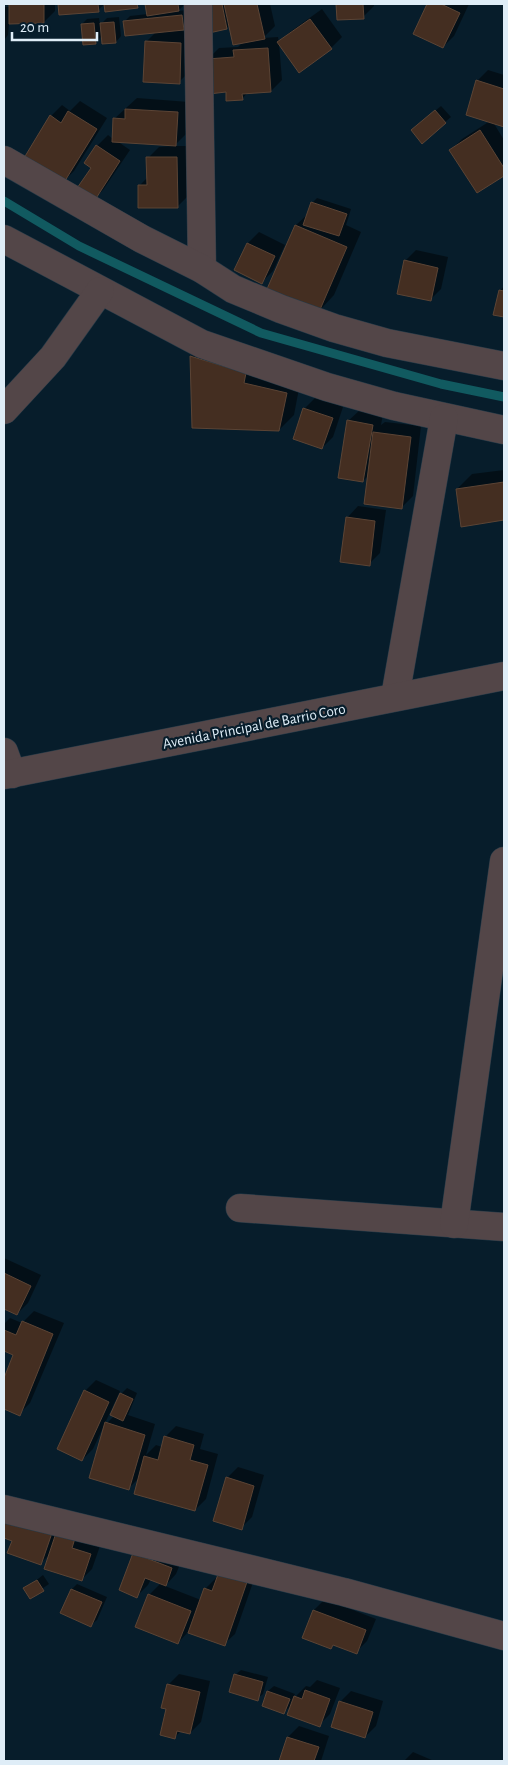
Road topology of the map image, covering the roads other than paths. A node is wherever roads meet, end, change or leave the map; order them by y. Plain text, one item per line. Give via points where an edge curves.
1 (198, 4) edge
2 (4, 160) edge
3 (4, 239) edge
4 (202, 269) junction
5 (100, 291) junction
6 (504, 366) edge
7 (4, 410) edge
8 (444, 418) junction
9 (504, 430) edge
10 (504, 676) edge
11 (395, 697) junction
12 (6, 767) edge
13 (504, 861) edge
14 (499, 940) edge
15 (240, 1208) dead end
16 (454, 1224) junction
17 (504, 1227) edge
18 (4, 1509) edge
19 (504, 1636) edge

1 - 4 street
2 - 4 street via 142,239
3 - 5 street
4 - 6 street via 233,289 334,328 387,344
5 - 7 street via 53,357
5 - 8 street via 202,344 255,364
8 - 9 street
8 - 11 street
10 - 11 street, Avenida Principal de Barrio Coro
11 - 12 street, Avenida Principal de Barrio Coro
13 - 14 street
14 - 16 street
15 - 16 street
16 - 17 street
18 - 19 street via 344,1592

